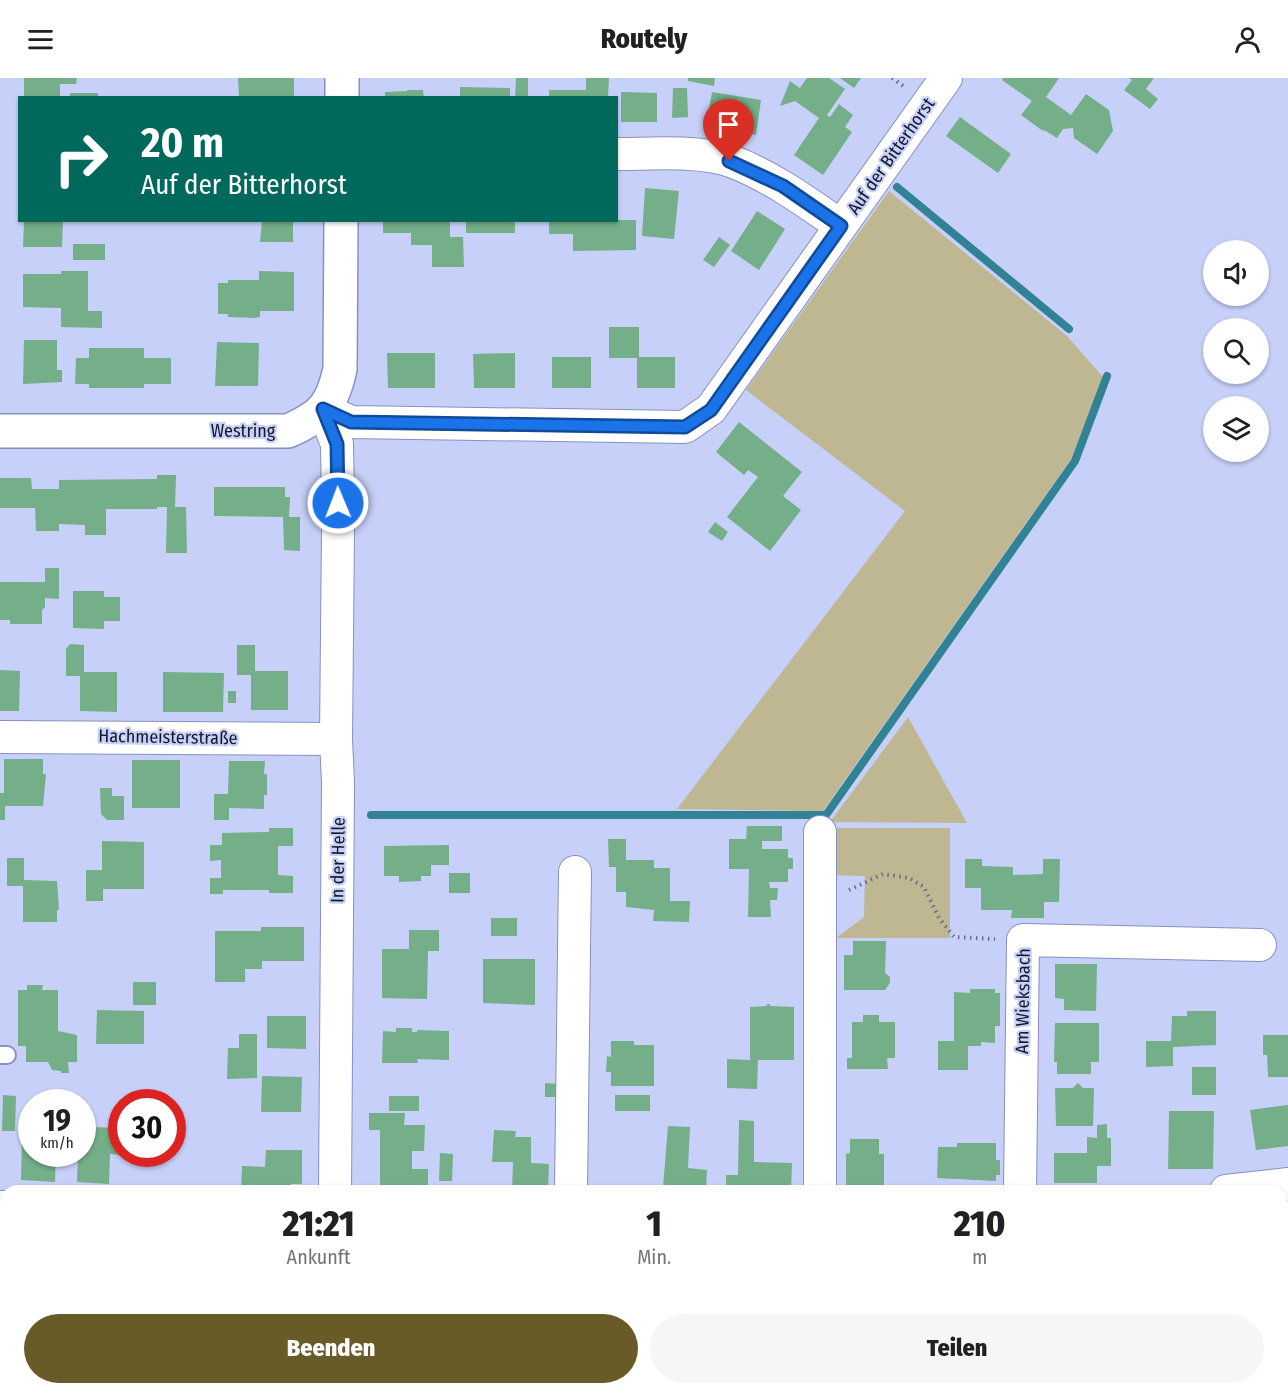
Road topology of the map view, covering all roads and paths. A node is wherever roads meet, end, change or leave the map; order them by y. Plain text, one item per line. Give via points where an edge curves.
1 (342, 78) edge
2 (945, 78) edge
3 (342, 96) edge
4 (618, 154) edge
5 (341, 222) edge
6 (841, 226) junction
7 (323, 409) junction
8 (0, 431) edge
9 (0, 737) edge
10 (336, 739) junction
11 (820, 832) dead end
12 (575, 872) dead end
13 (819, 904) junction
14 (1023, 940) junction
15 (1260, 945) dead end
16 (335, 1185) edge
17 (571, 1185) edge
18 (820, 1185) edge
19 (1020, 1185) edge

1 - 3 main road
2 - 6 street, Auf der Bitterhorst
4 - 6 street via 686,154 729,161 783,186
5 - 7 main road, Westring via 340,369 335,392
6 - 7 street, Auf der Bitterhorst via 711,410 685,427 351,422
7 - 8 main road, Westring via 310,421 288,431
7 - 10 street, In der Helle via 337,444
9 - 10 street, Hachmeisterstraße
10 - 16 street, In der Helle
11 - 13 street
12 - 17 street
13 - 14 path via 883,874 909,878 924,886 939,918 954,937
13 - 18 street
14 - 15 street, Am Wieksbach
14 - 19 street, Am Wieksbach

